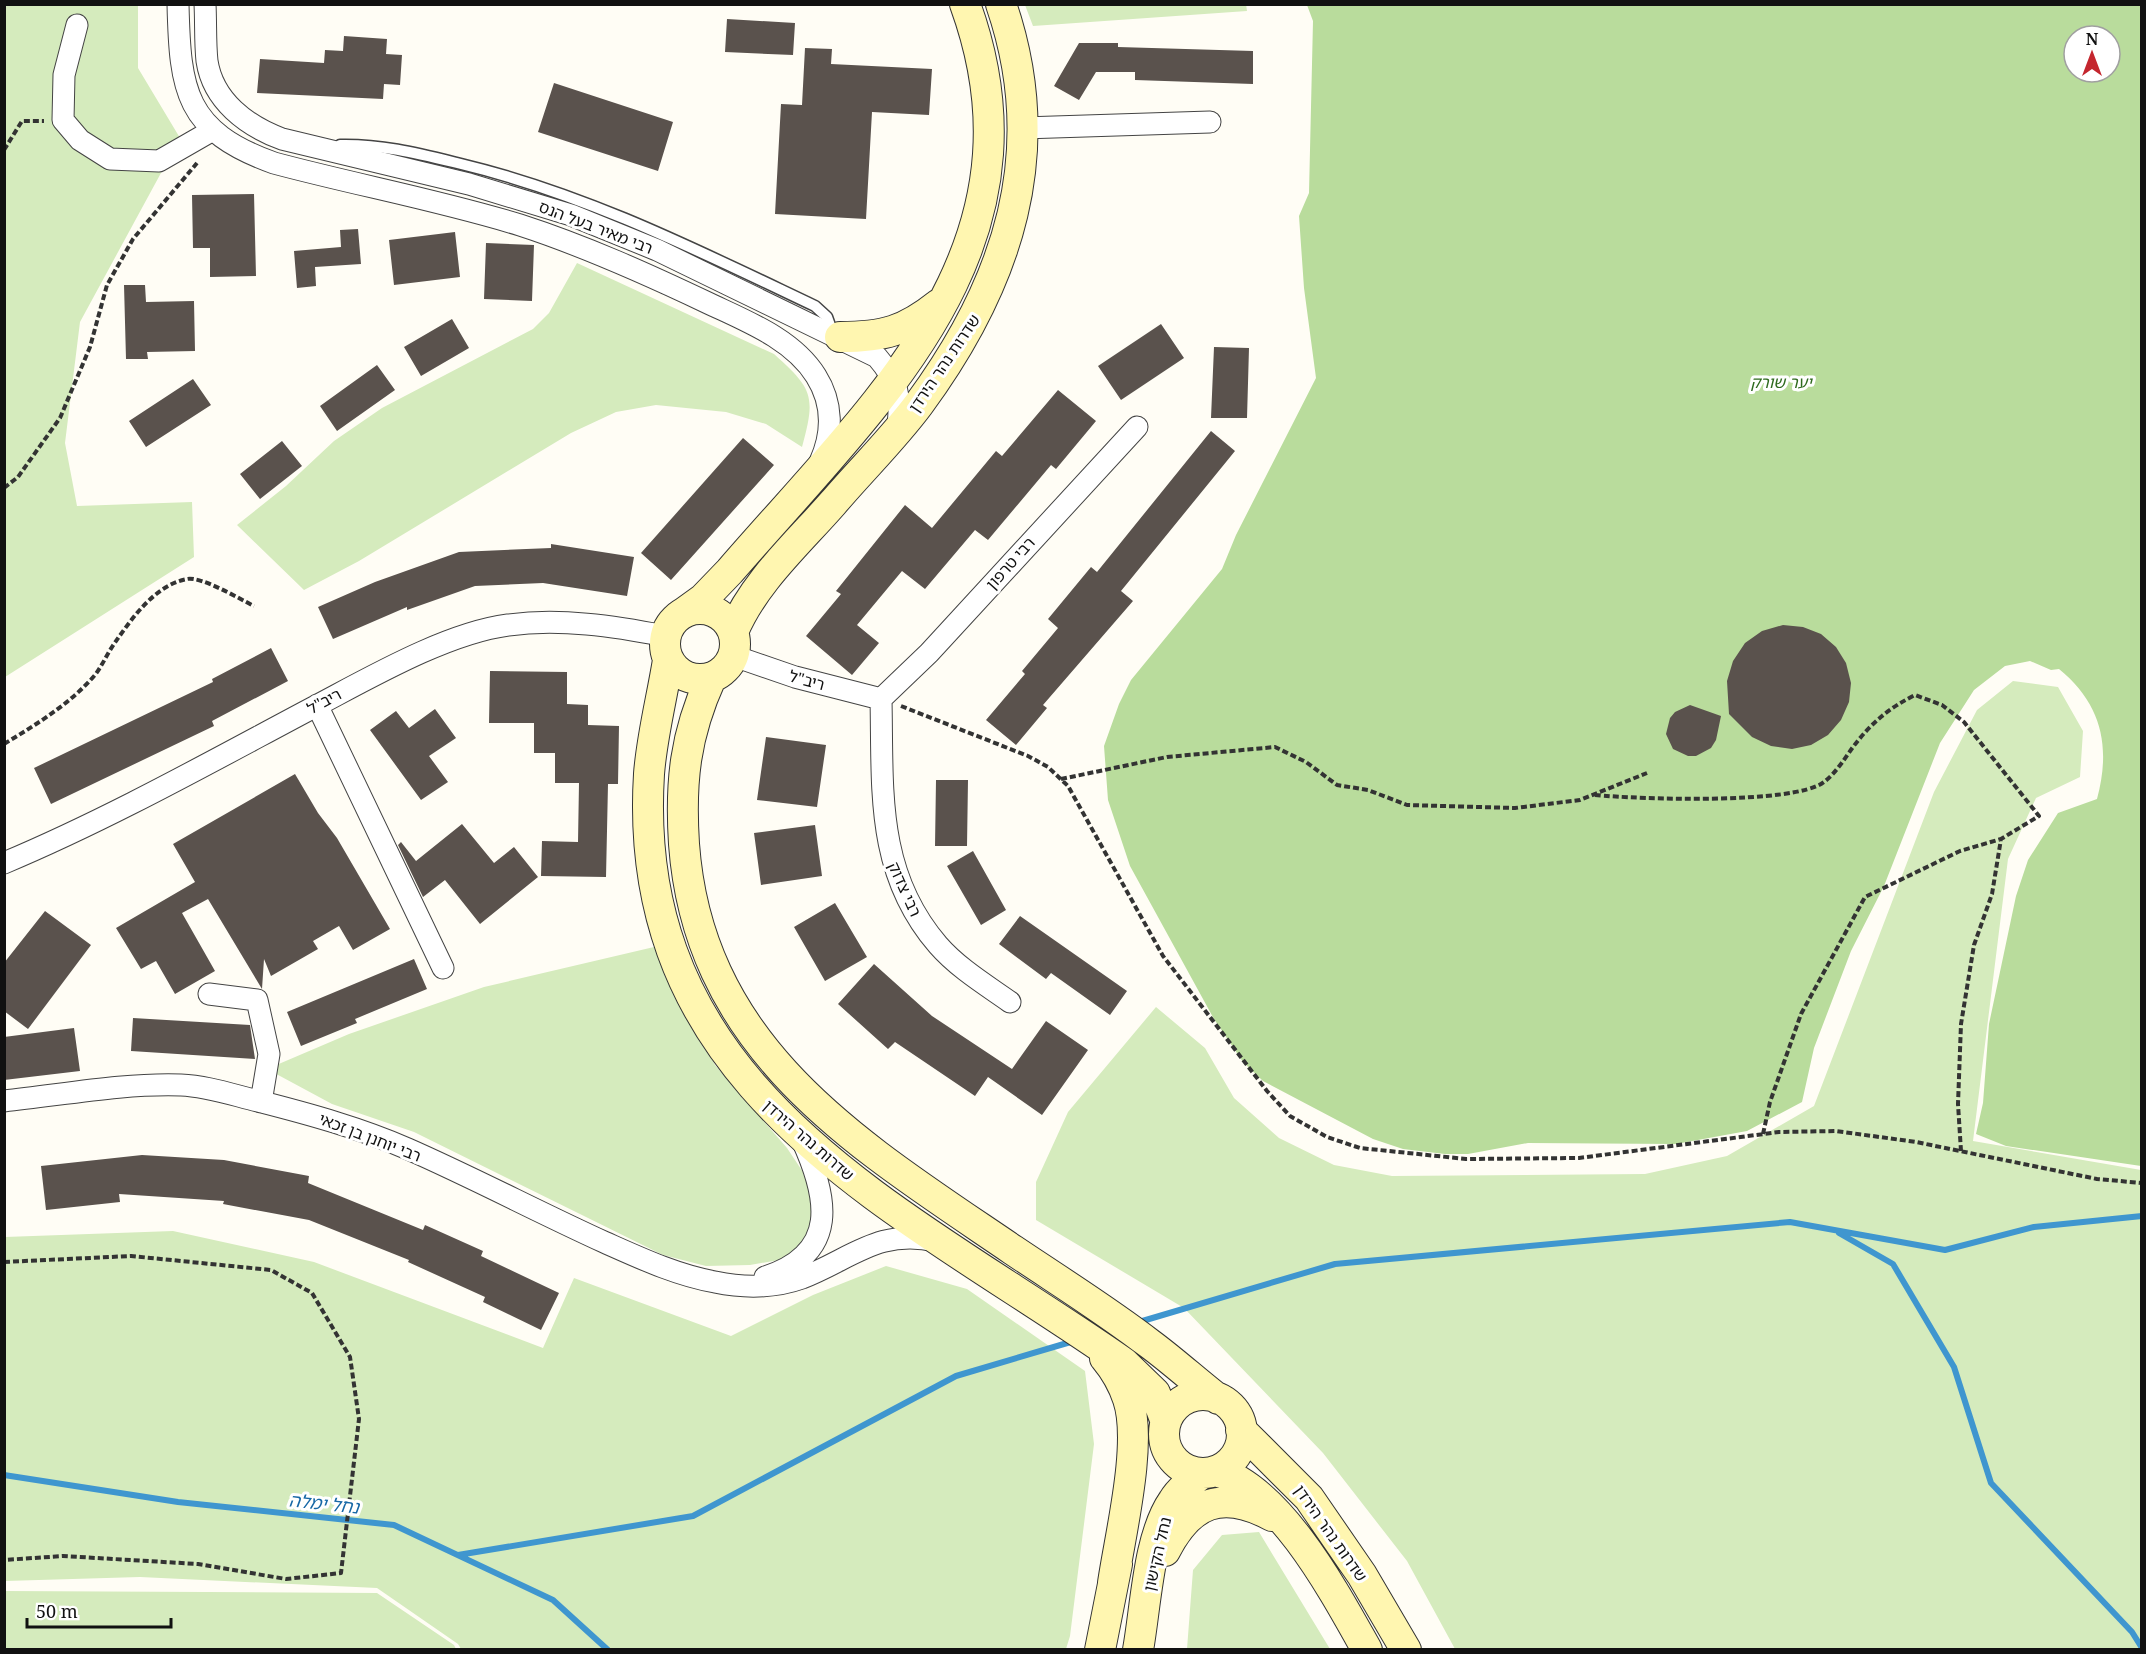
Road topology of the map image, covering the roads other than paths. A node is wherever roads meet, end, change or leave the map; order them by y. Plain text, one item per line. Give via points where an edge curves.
1 (178, 4) edge
2 (205, 4) edge
3 (965, 4) edge
4 (1001, 4) edge
5 (77, 25) dead end
6 (1210, 122) dead end
7 (1023, 128) junction
8 (213, 130) junction
9 (948, 296) junction
10 (837, 336) junction
11 (895, 380) junction
12 (1137, 427) dead end
13 (897, 429) junction
14 (816, 471) junction
15 (685, 612) junction
16 (733, 644) junction
17 (667, 648) junction
18 (711, 678) junction
19 (881, 699) junction
20 (317, 705) junction
21 (4, 863) edge
22 (443, 968) dead end
23 (209, 994) dead end
24 (1010, 1002) dead end
25 (4, 1101) edge
26 (261, 1102) junction
27 (800, 1136) junction
28 (946, 1243) junction
29 (714, 1282) junction
30 (1088, 1338) junction
31 (1218, 1399) junction
32 (1165, 1429) junction
33 (1241, 1430) junction
34 (1210, 1472) junction
35 (1290, 1529) junction
36 (1113, 1583) junction
37 (1149, 1584) junction
38 (1100, 1650) edge
39 (1138, 1650) edge
40 (1367, 1650) edge
41 (1406, 1650) edge

1 - 8 street via 179,53 186,91
2 - 10 street, רבי מאיר בעל הנס via 212,78 230,107 262,131 469,184 571,215 657,250
3 - 9 main road, שדרות נהר הירדן via 983,69 989,143 972,241
4 - 7 main road, שדרות נהר הירדן via 1016,64
5 - 8 street via 64,75 63,120 80,140 110,159 159,161
6 - 7 street
7 - 13 main road, שדרות נהר הירדן via 1004,251 984,299 943,370
8 - 14 street, רבי מאיר בעל הנס via 250,155 274,163 462,209 562,240 647,274 767,333 802,359 823,389 830,421 826,449
9 - 10 main road via 895,332
9 - 11 main road, שדרות נהר הירדן
10 - 11 street, רבי מאיר בעל הנס via 877,357
11 - 13 street, רבי מאיר בעל הנס via 901,410
11 - 14 main road, שדרות נהר הירדן
12 - 19 street, רבי טרפון via 929,653
13 - 16 main road, שדרות נהר הירדן via 755,593
14 - 15 main road, שדרות נהר הירדן via 713,589
15 - 16 main road via 708,610 727,622
15 - 17 main road via 673,622
16 - 18 main road via 725,670
16 - 19 street, ריב"ל via 795,678
17 - 18 main road via 682,675 701,680
17 - 20 street, ריב"ל via 613,627 568,623 506,625 468,634
17 - 27 main road, שדרות נהר הירדן via 653,737 649,812 657,896 668,941 700,1012 724,1050 763,1100
18 - 31 main road, שדרות נהר הירדן via 691,728 682,778 688,881 700,931 716,970 757,1040 788,1078 854,1139 1149,1343
19 - 24 street, רבי צדוק via 884,805 891,859 912,911 940,947
20 - 21 street, ריב"ל
20 - 22 street
23 - 26 street via 257,1000 269,1054
25 - 26 street, רבי יוחנן בן זכאי via 184,1085
26 - 29 street, רבי יוחנן בן זכאי via 322,1118 408,1149 655,1264
27 - 28 main road, שדרות נהר הירדן via 832,1165
27 - 29 street, רבי יוחנן בן זכאי via 824,1205 816,1239 801,1258 775,1274 760,1279
28 - 29 street, רבי יוחנן בן זכאי via 923,1238 887,1239 782,1283 746,1286
28 - 30 main road, שדרות נהר הירדן
30 - 32 main road, שדרות נהר הירדן via 1145,1381 1155,1393
30 - 36 main road via 1114,1370 1131,1413 1131,1461
31 - 32 main road via 1187,1399 1170,1412
31 - 33 main road via 1234,1411
32 - 34 main road via 1166,1448 1181,1466
32 - 36 main road via 1127,1516
33 - 34 main road via 1236,1455
33 - 41 main road, שדרות נהר הירדן via 1310,1498
34 - 35 main road, שדרות נהר הירדן via 1232,1475 1257,1492
34 - 37 main road, נחל הקישון via 1182,1489 1163,1518
35 - 37 main road via 1236,1502 1210,1504 1183,1521
35 - 40 main road, שדרות נהר הירדן
36 - 38 main road
37 - 39 main road, נחל הקישון

